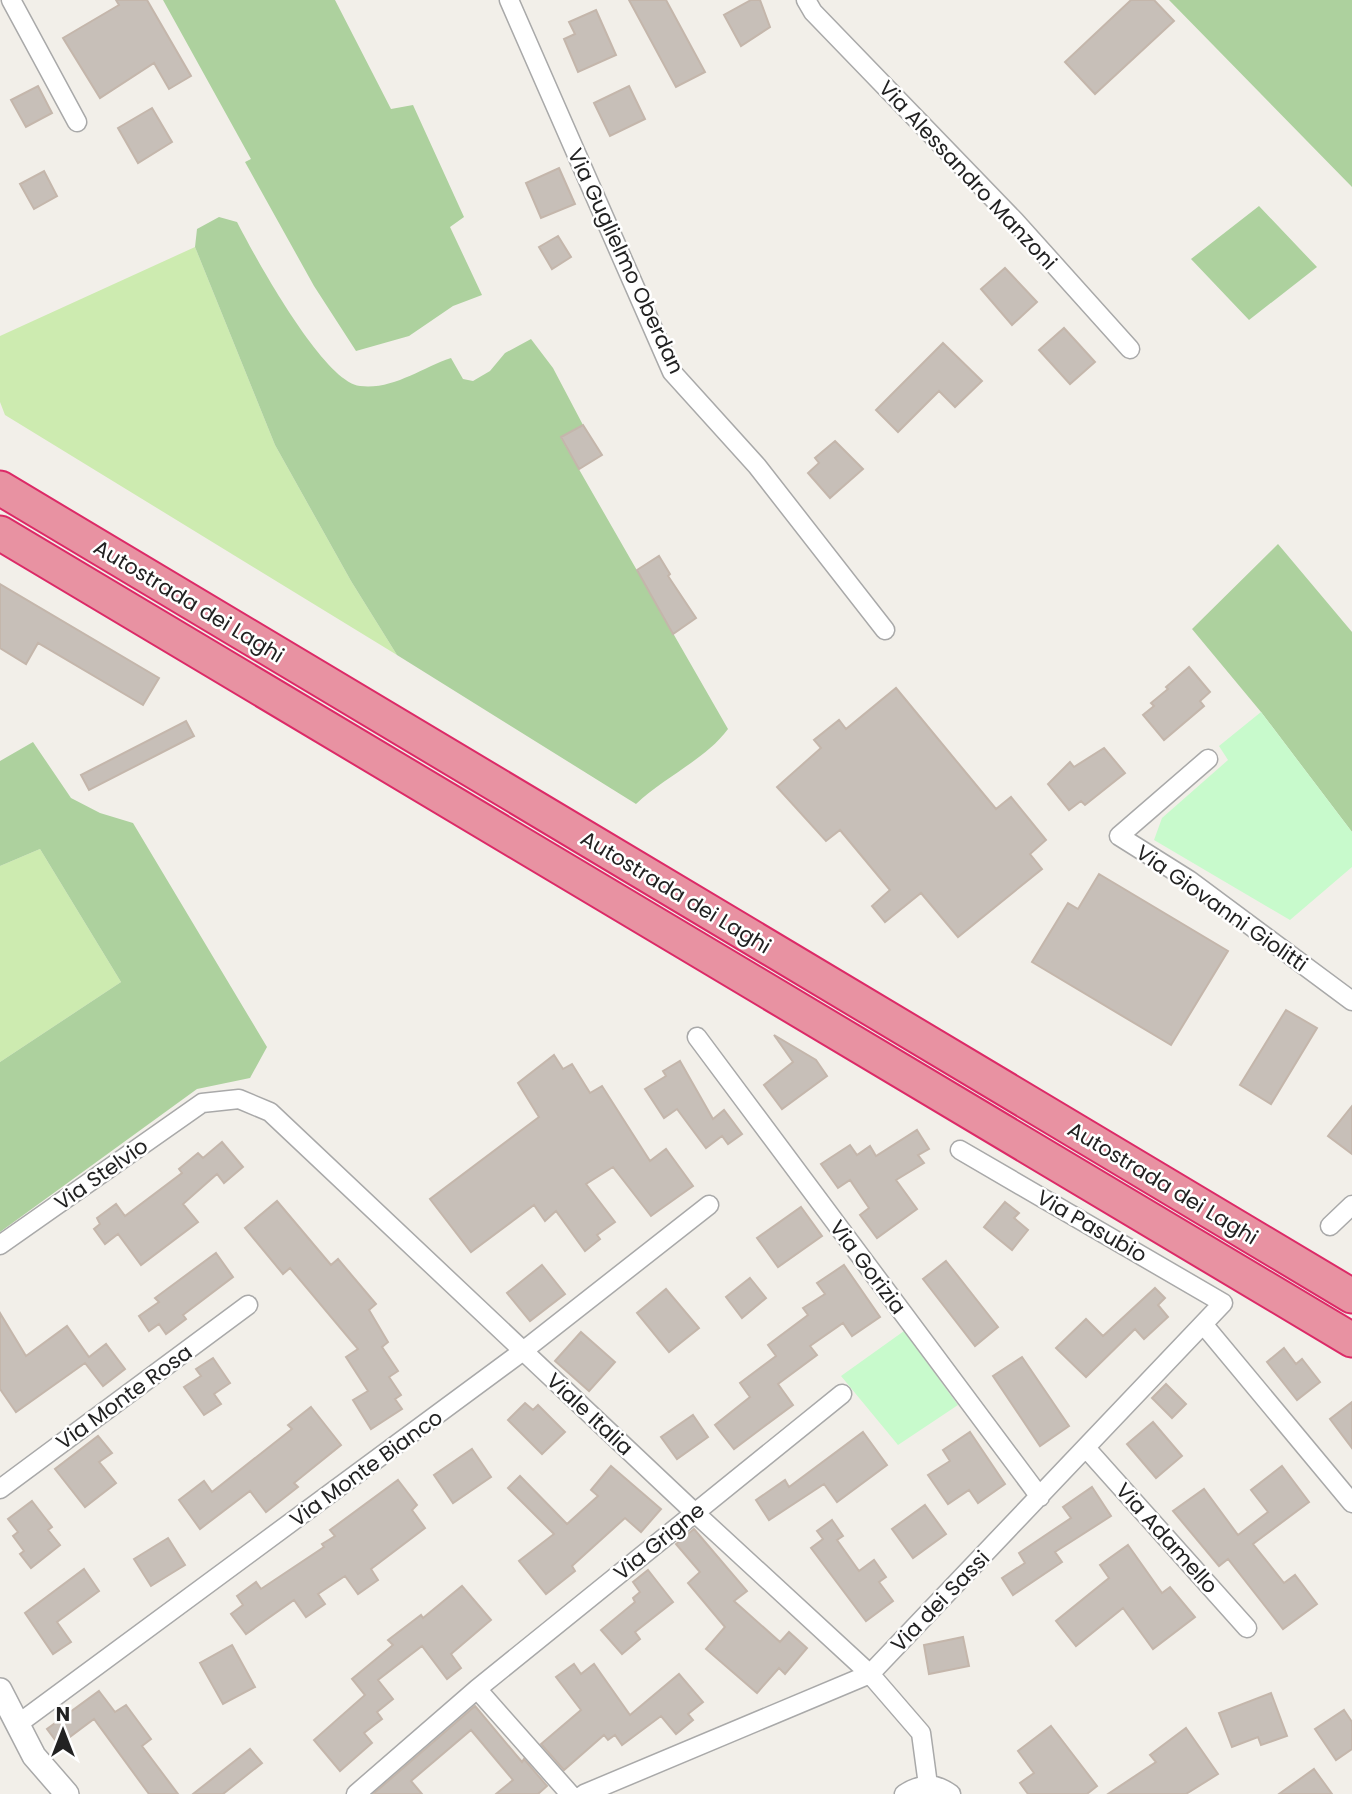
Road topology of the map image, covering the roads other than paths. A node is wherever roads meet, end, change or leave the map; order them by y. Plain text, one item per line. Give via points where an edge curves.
1 (11, 0) edge
2 (806, 0) edge
3 (513, 2) edge
4 (77, 122) dead end
5 (1130, 349) dead end
6 (0, 488) edge
7 (0, 533) edge
8 (885, 630) dead end
9 (1208, 759) dead end
10 (1352, 1001) edge
11 (697, 1037) dead end
12 (201, 1103) joint
13 (960, 1150) dead end
14 (709, 1205) dead end
15 (1352, 1205) edge
16 (1330, 1226) dead end
17 (0, 1245) edge
18 (1352, 1296) edge
19 (1223, 1303) joint
20 (248, 1305) dead end
21 (1203, 1324) junction
22 (1352, 1340) edge
23 (523, 1351) junction
24 (842, 1394) dead end
25 (1086, 1448) junction
26 (0, 1489) edge
27 (1040, 1497) junction
28 (1352, 1503) edge
29 (694, 1512) junction
30 (1247, 1628) dead end
31 (870, 1674) junction
32 (477, 1689) junction
33 (0, 1690) edge
34 (18, 1724) junction
35 (928, 1785) junction
36 (67, 1794) edge
37 (356, 1794) edge
38 (570, 1794) edge
39 (584, 1794) edge
40 (904, 1794) edge
41 (951, 1794) edge

1 - 4 street
2 - 5 street, Via Alessandro Manzoni
3 - 8 street, Via Guglielmo Oberdan via 673,372 757,466
6 - 18 highway, Autostrada dei Laghi
7 - 22 highway, Autostrada dei Laghi
9 - 10 street, Via Giovanni Giolitti via 1119,836 1189,880
11 - 27 street, Via Gorizia
12 - 17 street, Via Stelvio
12 - 23 street, Viale Italia via 239,1098 270,1112
13 - 19 street, Via Pasubio
14 - 23 street, Via Monte Bianco
15 - 16 street
19 - 21 street, Via dei Sassi
20 - 26 street, Via Monte Rosa
21 - 25 street, Via dei Sassi
21 - 28 street
23 - 29 street, Viale Italia
23 - 34 street, Via Monte Bianco
24 - 29 street, Via Grigne
25 - 27 street, Via dei Sassi
25 - 30 street, Via Adamello
27 - 31 street, Via dei Sassi
29 - 31 street, Viale Italia
29 - 32 street, Via Grigne
31 - 35 street, Viale Italia via 920,1733
31 - 39 street, Via dei Sassi
32 - 37 street, Via Grigne
32 - 38 street
33 - 34 street
34 - 36 street via 34,1756
35 - 40 street
35 - 41 street

